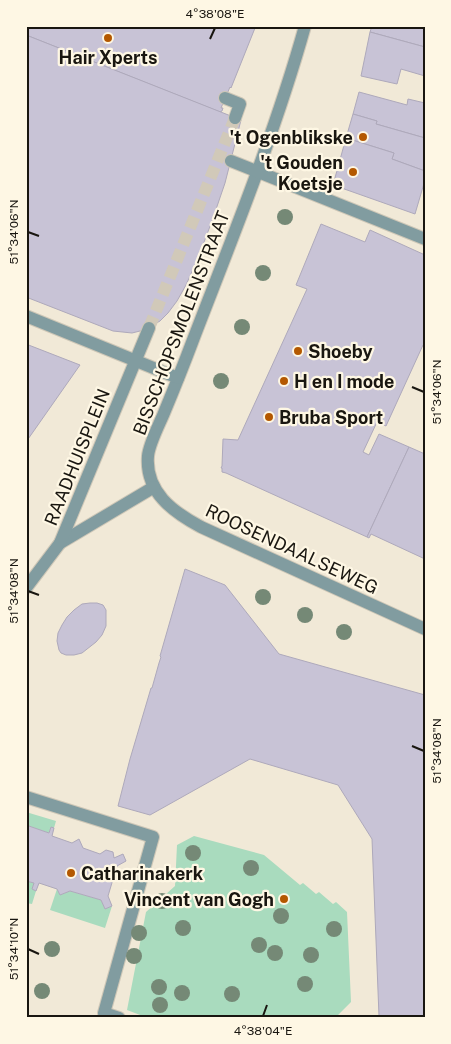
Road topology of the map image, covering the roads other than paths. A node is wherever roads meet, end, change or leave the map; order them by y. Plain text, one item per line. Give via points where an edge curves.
1 (305, 26) edge
2 (225, 98) dead end
3 (235, 118) tunnel mouth
4 (231, 161) dead end
5 (258, 172) junction
6 (425, 239) edge
7 (26, 316) edge
8 (149, 328) tunnel mouth
9 (135, 360) junction
10 (178, 378) junction
11 (154, 487) junction
12 (60, 543) junction
13 (26, 588) edge
14 (425, 629) edge
15 (26, 797) edge
16 (119, 1018) edge

1 - 5 street, BISSCHOPSMOLENSTRAAT
2 - 3 street via 240,104
4 - 5 street
5 - 6 street
5 - 10 street, BISSCHOPSMOLENSTRAAT
7 - 9 street
8 - 9 street, RAADHUISPLEIN
9 - 10 street
9 - 12 street, RAADHUISPLEIN
10 - 11 street, BISSCHOPSMOLENSTRAAT via 148,455
11 - 12 street, RAADHUISPLEIN
11 - 14 street, ROOSENDAALSEWEG via 174,510 201,527
12 - 13 street, RAADHUISPLEIN
15 - 16 street via 153,837 104,1013

